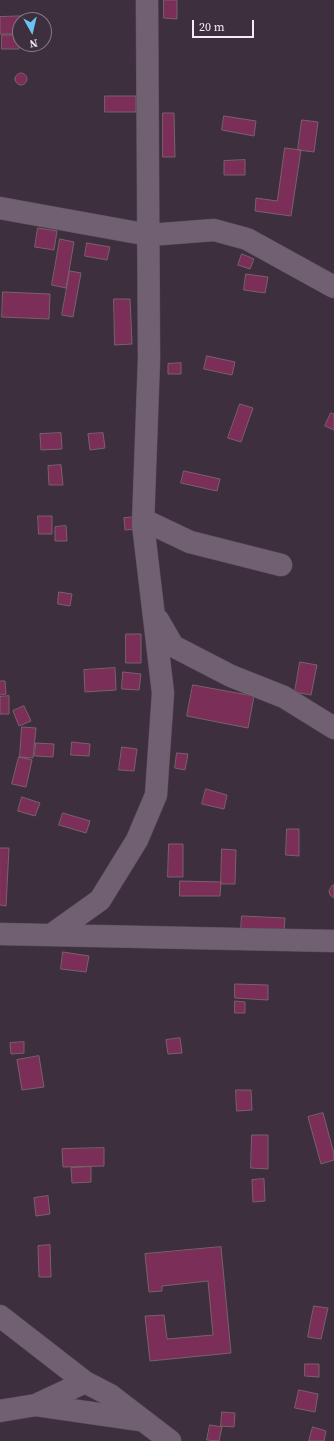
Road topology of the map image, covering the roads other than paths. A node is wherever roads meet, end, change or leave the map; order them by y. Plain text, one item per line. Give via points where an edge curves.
1 (147, 0) edge
2 (0, 208) edge
3 (149, 235) junction
4 (334, 287) edge
5 (143, 524) junction
6 (281, 565) dead end
7 (154, 614) junction
8 (334, 728) edge
9 (0, 934) edge
10 (51, 935) junction
11 (334, 942) edge
12 (0, 1316) edge
13 (85, 1382) junction
14 (36, 1404) junction
15 (0, 1411) edge
16 (144, 1421) junction
17 (170, 1441) edge

1 - 3 street
2 - 3 street
3 - 4 street via 214,230 247,239
3 - 5 street via 149,359
5 - 6 street via 150,523 190,542
5 - 7 street
7 - 8 street via 173,646 231,676 284,697
7 - 10 street via 163,693 156,795 137,840 100,900
9 - 10 street
10 - 11 street
12 - 13 street
13 - 14 street
13 - 16 street via 110,1395
14 - 15 street
14 - 16 street
16 - 17 street

